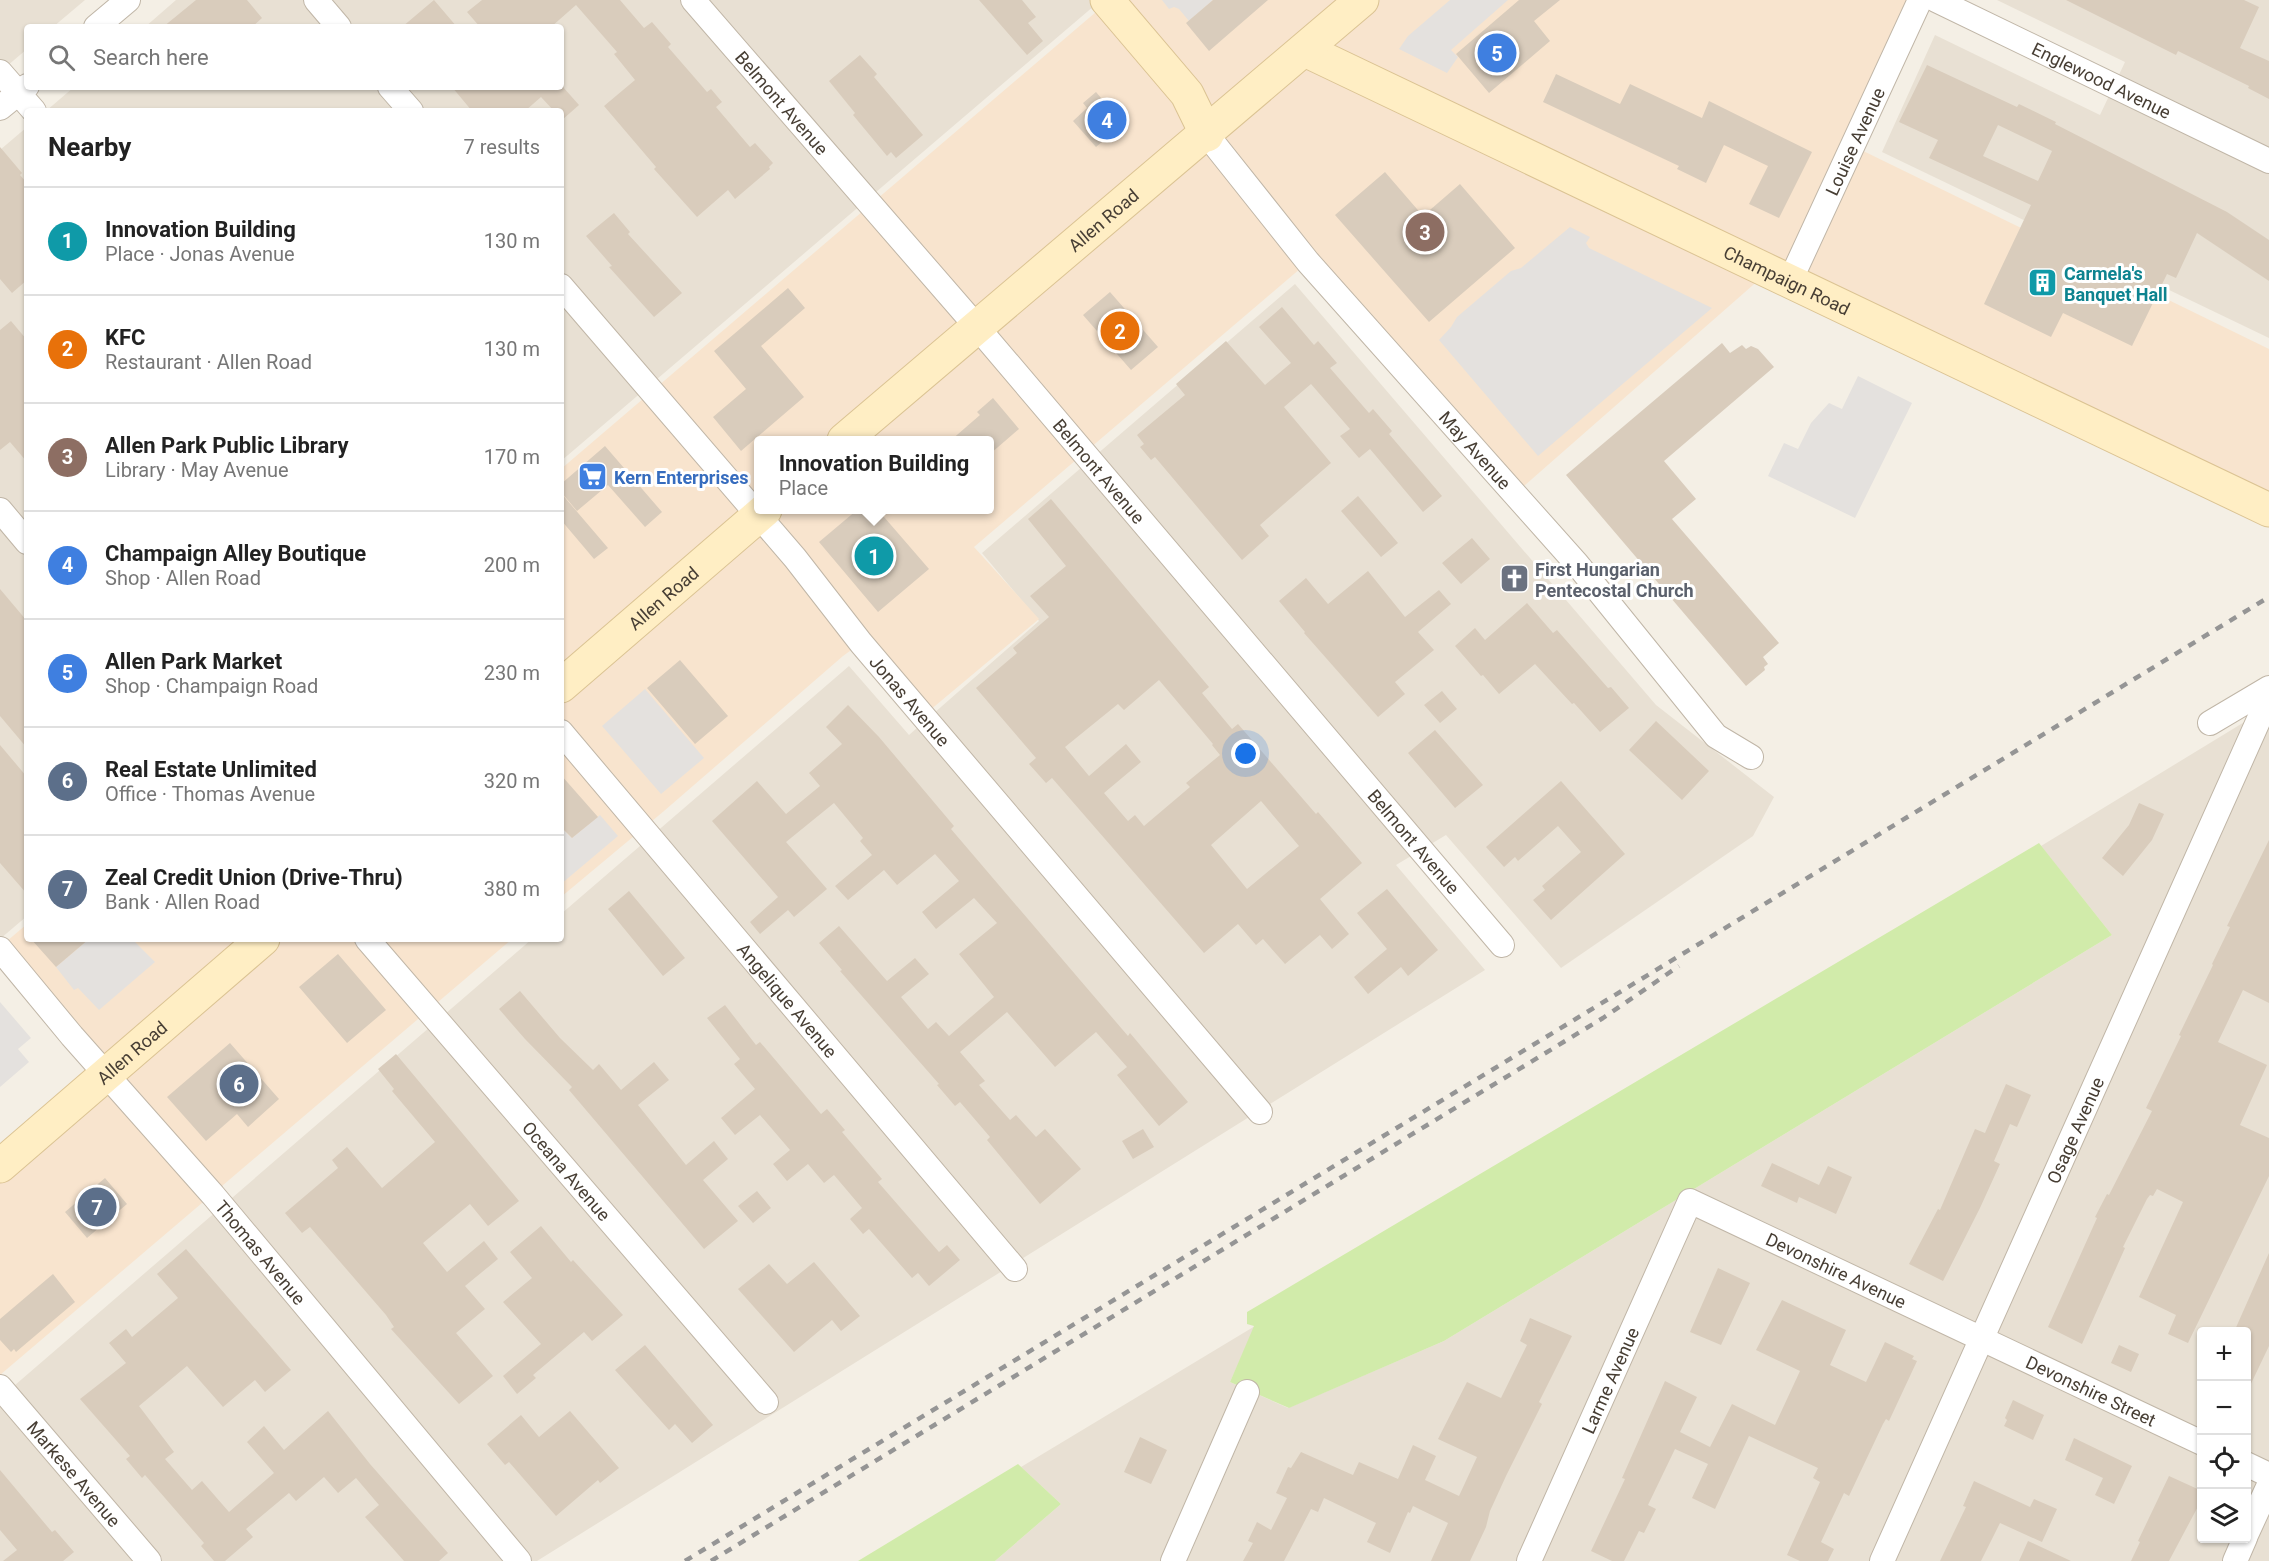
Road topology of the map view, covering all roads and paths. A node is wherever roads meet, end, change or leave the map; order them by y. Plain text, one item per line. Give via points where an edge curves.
1 (128, 0) edge
2 (316, 0) edge
3 (693, 0) edge
4 (1107, 0) edge
5 (1362, 0) edge
6 (1920, 0) edge
7 (1936, 0) edge
8 (100, 24) edge
9 (336, 24) edge
10 (1305, 50) junction
11 (0, 72) edge
12 (23, 89) edge
13 (393, 90) edge
14 (0, 108) edge
15 (32, 108) edge
16 (408, 108) edge
17 (1206, 135) junction
18 (2269, 160) edge
19 (1790, 281) junction
20 (564, 289) edge
21 (977, 327) junction
22 (850, 436) edge
23 (754, 505) edge
24 (0, 510) edge
25 (2269, 510) edge
26 (760, 514) edge
27 (762, 514) edge
28 (24, 538) edge
29 (564, 683) edge
30 (2269, 688) edge
31 (2269, 697) edge
32 (2210, 723) dead end
33 (564, 736) edge
34 (1751, 757) dead end
35 (259, 942) edge
36 (370, 942) edge
37 (1502, 945) dead end
38 (0, 949) edge
39 (105, 1074) junction
40 (1260, 1112) dead end
41 (0, 1166) edge
42 (1690, 1201) joint
43 (1015, 1269) dead end
44 (1982, 1339) junction
45 (0, 1387) edge
46 (1247, 1392) dead end
47 (766, 1402) dead end
48 (2197, 1441) edge
49 (2251, 1466) edge
50 (2269, 1475) edge
51 (2269, 1485) edge
52 (2251, 1526) edge
53 (2243, 1543) edge
54 (149, 1561) edge
55 (519, 1561) edge
56 (1173, 1561) edge
57 (1529, 1561) edge
58 (1882, 1561) edge
59 (2235, 1561) edge

1 - 8 street
2 - 9 street
3 - 21 street, Belmont Avenue
4 - 17 main road via 1187,94
5 - 10 main road, Allen Road
6 - 19 street, Louise Avenue
7 - 18 street, Englewood Avenue
10 - 17 main road, Allen Road
10 - 19 main road, Champaign Road
11 - 12 street
12 - 14 street
12 - 15 street
13 - 16 street
17 - 21 main road, Allen Road
17 - 34 street, May Avenue via 1308,262 1577,564 1716,735
19 - 25 main road, Champaign Road
20 - 23 street, Jonas Avenue
21 - 22 main road, Allen Road
21 - 37 street, Belmont Avenue
24 - 28 street
26 - 29 main road, Allen Road
27 - 40 street, Jonas Avenue via 861,643
30 - 32 street
31 - 44 street, Osage Avenue
33 - 43 street, Angelique Avenue
35 - 39 main road, Allen Road
36 - 47 street, Oceana Avenue
38 - 39 street, Thomas Avenue
39 - 41 main road, Allen Road
39 - 55 street, Thomas Avenue via 213,1195
42 - 44 street, Devonshire Avenue
42 - 57 street, Larme Avenue
44 - 48 street, Devonshire Street
44 - 58 street, Osage Avenue
45 - 54 street, Markese Avenue
46 - 56 street
49 - 50 street
51 - 52 street
53 - 59 street

